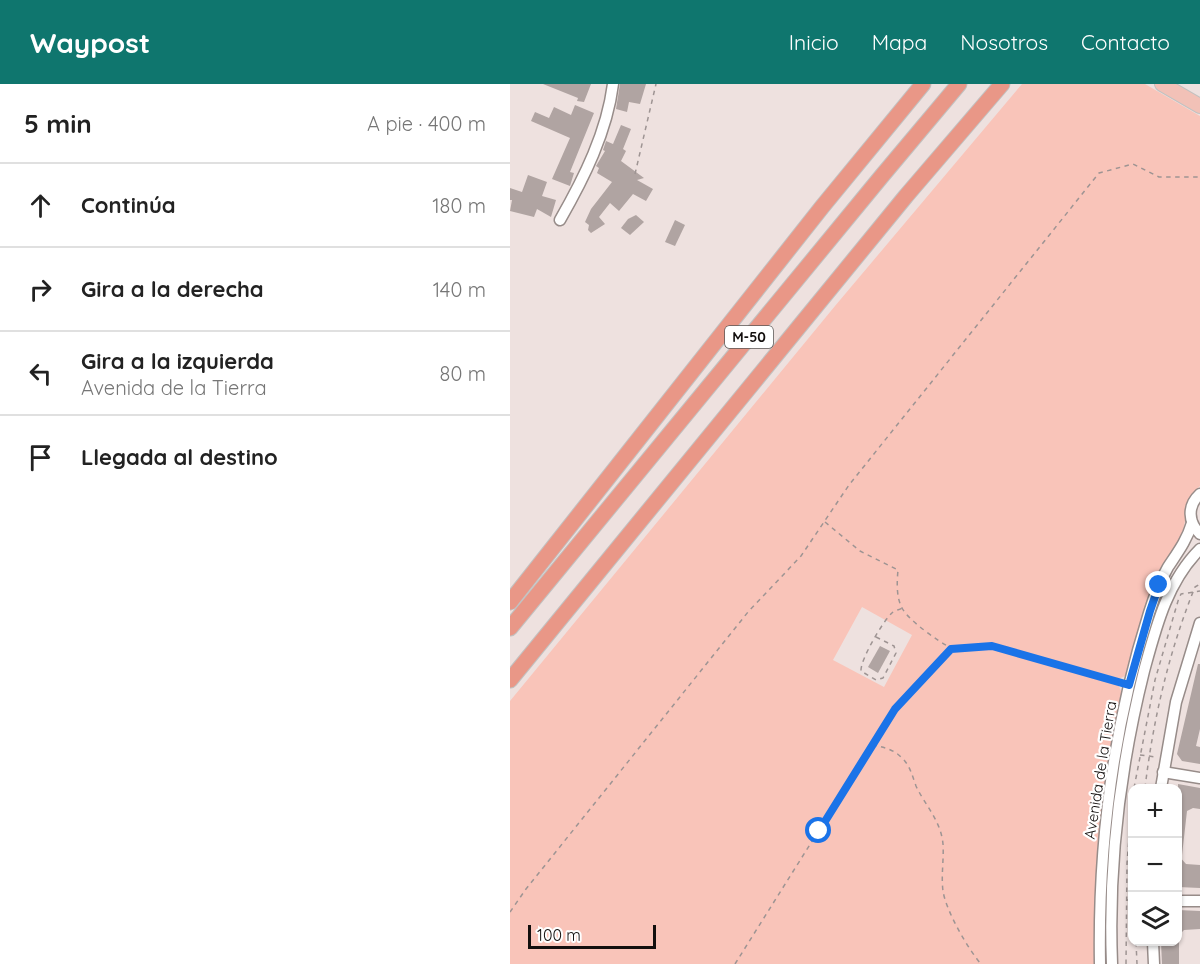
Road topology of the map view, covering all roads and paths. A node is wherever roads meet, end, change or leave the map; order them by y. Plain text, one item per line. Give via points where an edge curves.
1 (613, 84) edge
2 (656, 84) edge
3 (923, 84) edge
4 (959, 84) edge
5 (1002, 84) edge
6 (1162, 84) edge
7 (1200, 106) edge
8 (635, 174) dead end
9 (1200, 177) edge
10 (560, 220) dead end
11 (1200, 494) edge
12 (825, 521) junction
13 (1192, 523) junction
14 (1200, 534) edge
15 (1200, 549) edge
16 (1200, 584) edge
17 (1200, 591) edge
18 (1192, 592) junction
19 (510, 602) edge
20 (902, 608) junction
21 (1200, 623) edge
22 (510, 628) edge
23 (876, 637) junction
24 (1196, 646) edge
25 (951, 649) junction
26 (510, 680) edge
27 (1129, 685) junction
28 (872, 745) junction
29 (1139, 755) junction
30 (1149, 756) junction
31 (1165, 759) junction
32 (1163, 772) junction
33 (1200, 778) edge
34 (1135, 784) edge
35 (1146, 784) edge
36 (1162, 784) edge
37 (1130, 838) edge
38 (1126, 900) joint
39 (1182, 901) edge
40 (1200, 901) edge
41 (510, 912) edge
42 (1136, 946) edge
43 (1153, 946) edge
44 (735, 964) edge
45 (981, 964) edge
46 (1100, 964) edge
47 (1112, 964) edge
48 (1126, 964) edge
49 (1137, 964) edge
50 (1154, 964) edge

1 - 10 street via 600,137
2 - 8 path
3 - 19 highway
4 - 22 highway, M-50
5 - 26 highway, M-50 via 898,205
6 - 7 main road
9 - 12 path via 1159,177 1133,164 1099,173 849,485
11 - 13 street, Avenida de la Tierra via 1191,508
12 - 20 path via 860,551 898,570 896,584
12 - 41 path via 801,556 748,612
13 - 14 street
13 - 27 street, Avenida de la Tierra via 1159,585
15 - 47 street, Avenida de la Tierra via 1170,590 1135,712 1113,855
16 - 18 path
17 - 18 path
18 - 29 path via 1181,594 1178,601
18 - 30 path via 1167,673
20 - 23 path via 885,620
20 - 25 path via 933,639
21 - 24 street
23 - 23 path via 860,665 861,671 876,680 883,678 896,653 894,646
24 - 31 street via 1176,702
25 - 27 path via 992,646
25 - 28 path via 895,709
27 - 46 street, Avenida de la Tierra via 1113,759 1103,844
28 - 44 path
28 - 45 path via 901,756 936,819 943,843 943,892 959,931
29 - 30 path
29 - 34 path
30 - 31 path
30 - 35 path
31 - 32 street
32 - 33 street
32 - 36 street
37 - 38 path
38 - 48 path
39 - 40 street
42 - 49 path
43 - 50 street

